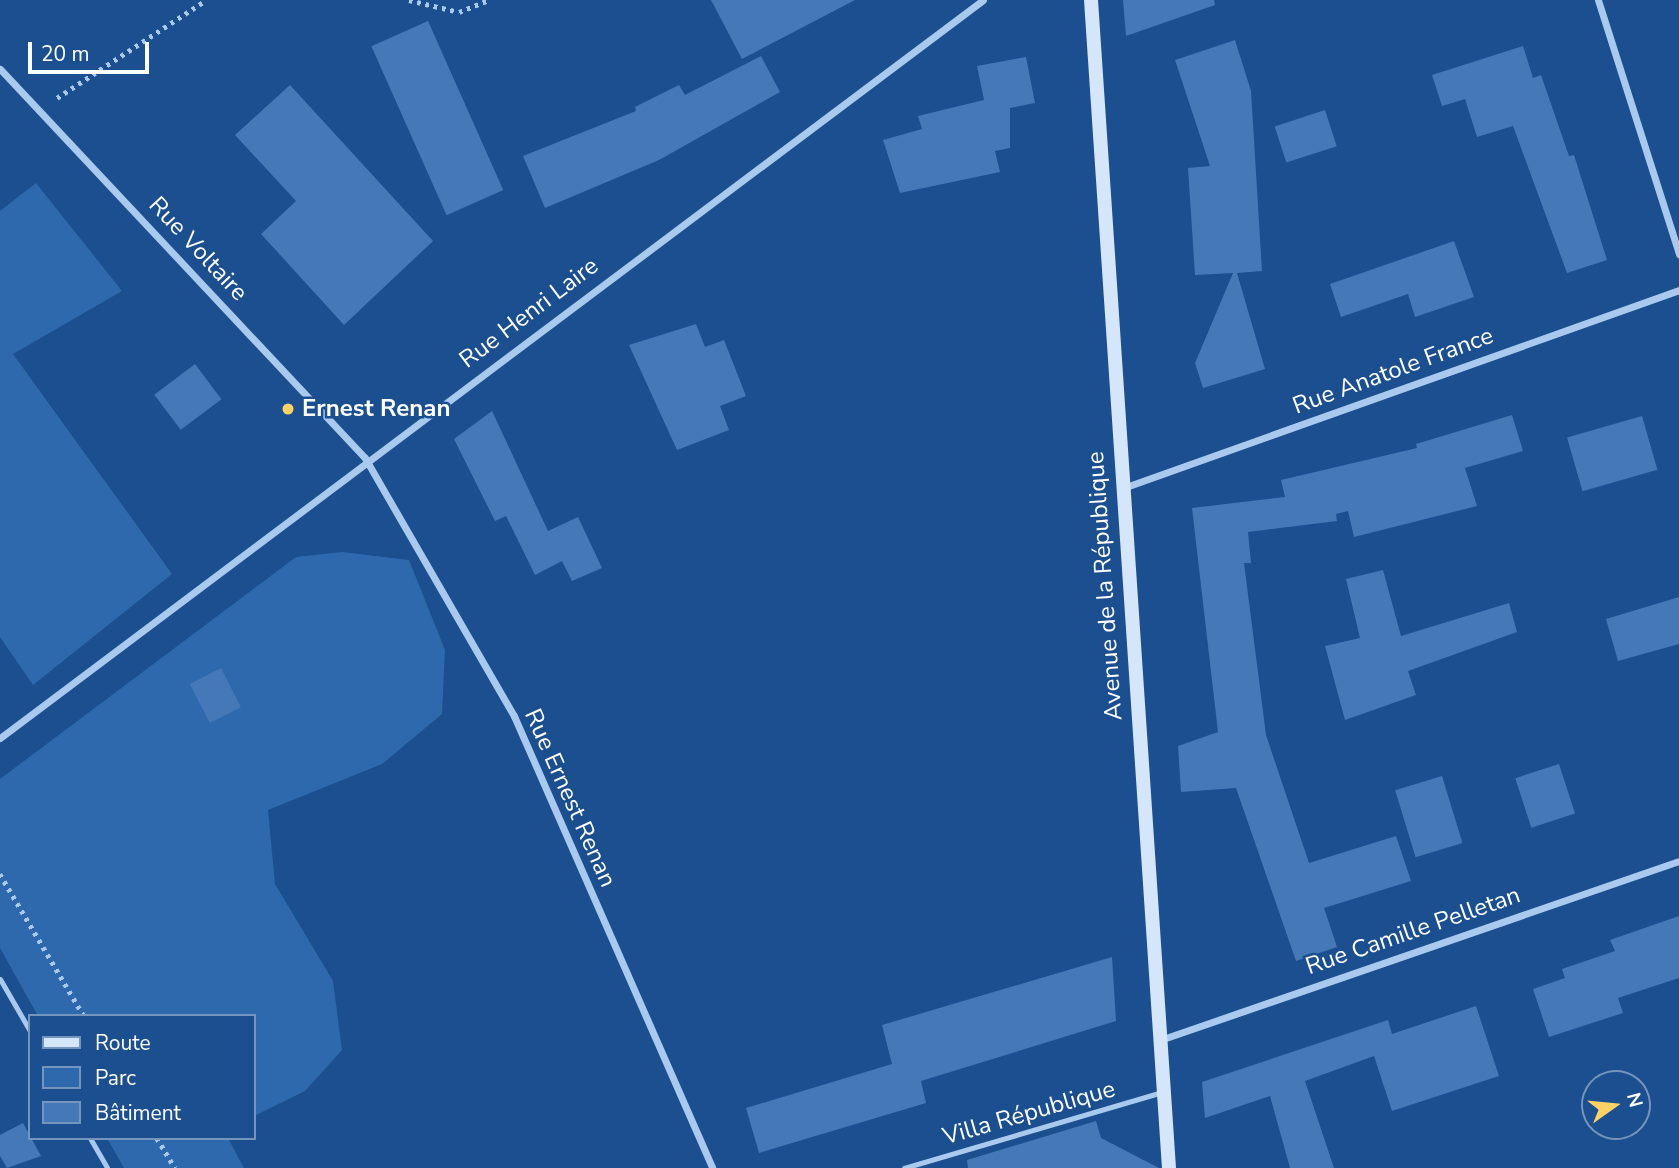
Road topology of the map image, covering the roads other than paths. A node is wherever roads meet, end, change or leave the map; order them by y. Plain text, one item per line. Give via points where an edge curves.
1 (983, 0) edge
2 (1091, 0) edge
3 (1598, 0) edge
4 (0, 69) edge
5 (1679, 254) edge
6 (1679, 290) edge
7 (365, 458) junction
8 (1121, 489) junction
9 (0, 738) edge
10 (1679, 861) edge
11 (0, 979) edge
12 (28, 1028) edge
13 (1159, 1041) junction
14 (1163, 1091) junction
15 (91, 1140) edge
16 (107, 1168) edge
17 (712, 1168) edge
18 (904, 1168) edge
19 (1169, 1168) edge

1 - 7 street, Rue Henri Laire
2 - 8 main road, Avenue de la République
3 - 5 street
4 - 7 street, Rue Voltaire
6 - 8 street, Rue Anatole France
7 - 9 street, Rue Henri Laire
7 - 17 street, Rue Ernest Renan via 514,716
8 - 13 main road, Avenue de la République
10 - 13 street, Rue Camille Pelletan
11 - 12 lane
13 - 14 main road, Avenue de la République
14 - 18 lane, Villa République
14 - 19 main road, Avenue de la République
15 - 16 lane

